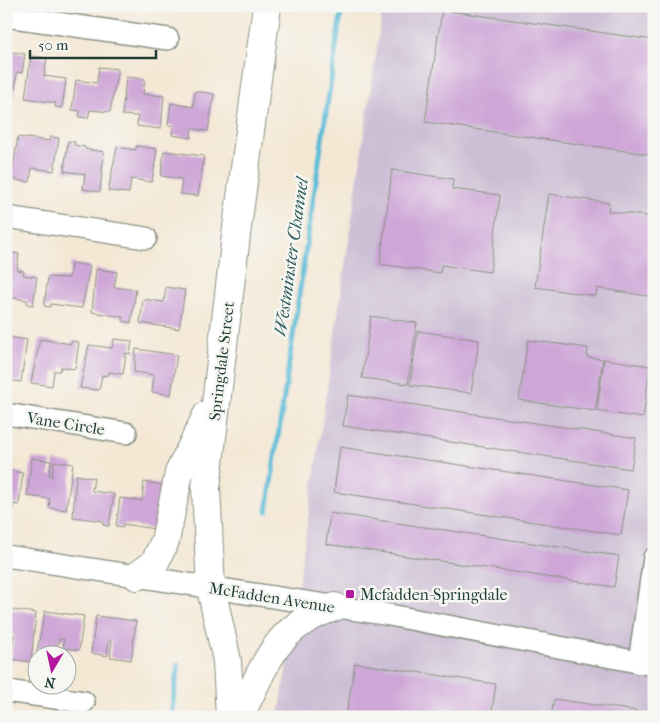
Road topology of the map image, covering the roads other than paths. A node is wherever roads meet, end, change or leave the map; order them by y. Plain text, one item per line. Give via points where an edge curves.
1 (268, 6) edge
2 (6, 16) edge
3 (168, 39) dead end
4 (6, 217) edge
5 (146, 238) dead end
6 (216, 395) junction
7 (6, 414) edge
8 (126, 433) dead end
9 (6, 556) edge
10 (654, 558) edge
11 (137, 576) junction
12 (211, 588) junction
13 (335, 607) junction
14 (646, 664) edge
15 (6, 691) edge
16 (84, 702) dead end
17 (230, 717) edge
18 (240, 717) edge

1 - 6 main road, Springdale Street
2 - 3 street
4 - 5 street
6 - 11 main road via 179,474 165,540 154,564
6 - 12 main road, Springdale Street via 206,488
7 - 8 street, Vane Circle
9 - 11 street, McFadden Avenue
10 - 14 street
11 - 12 street, McFadden Avenue
12 - 13 street, McFadden Avenue
12 - 17 main road, Springdale Street via 228,661
13 - 14 street, McFadden Avenue
13 - 18 main road via 313,613 282,637
15 - 16 street

